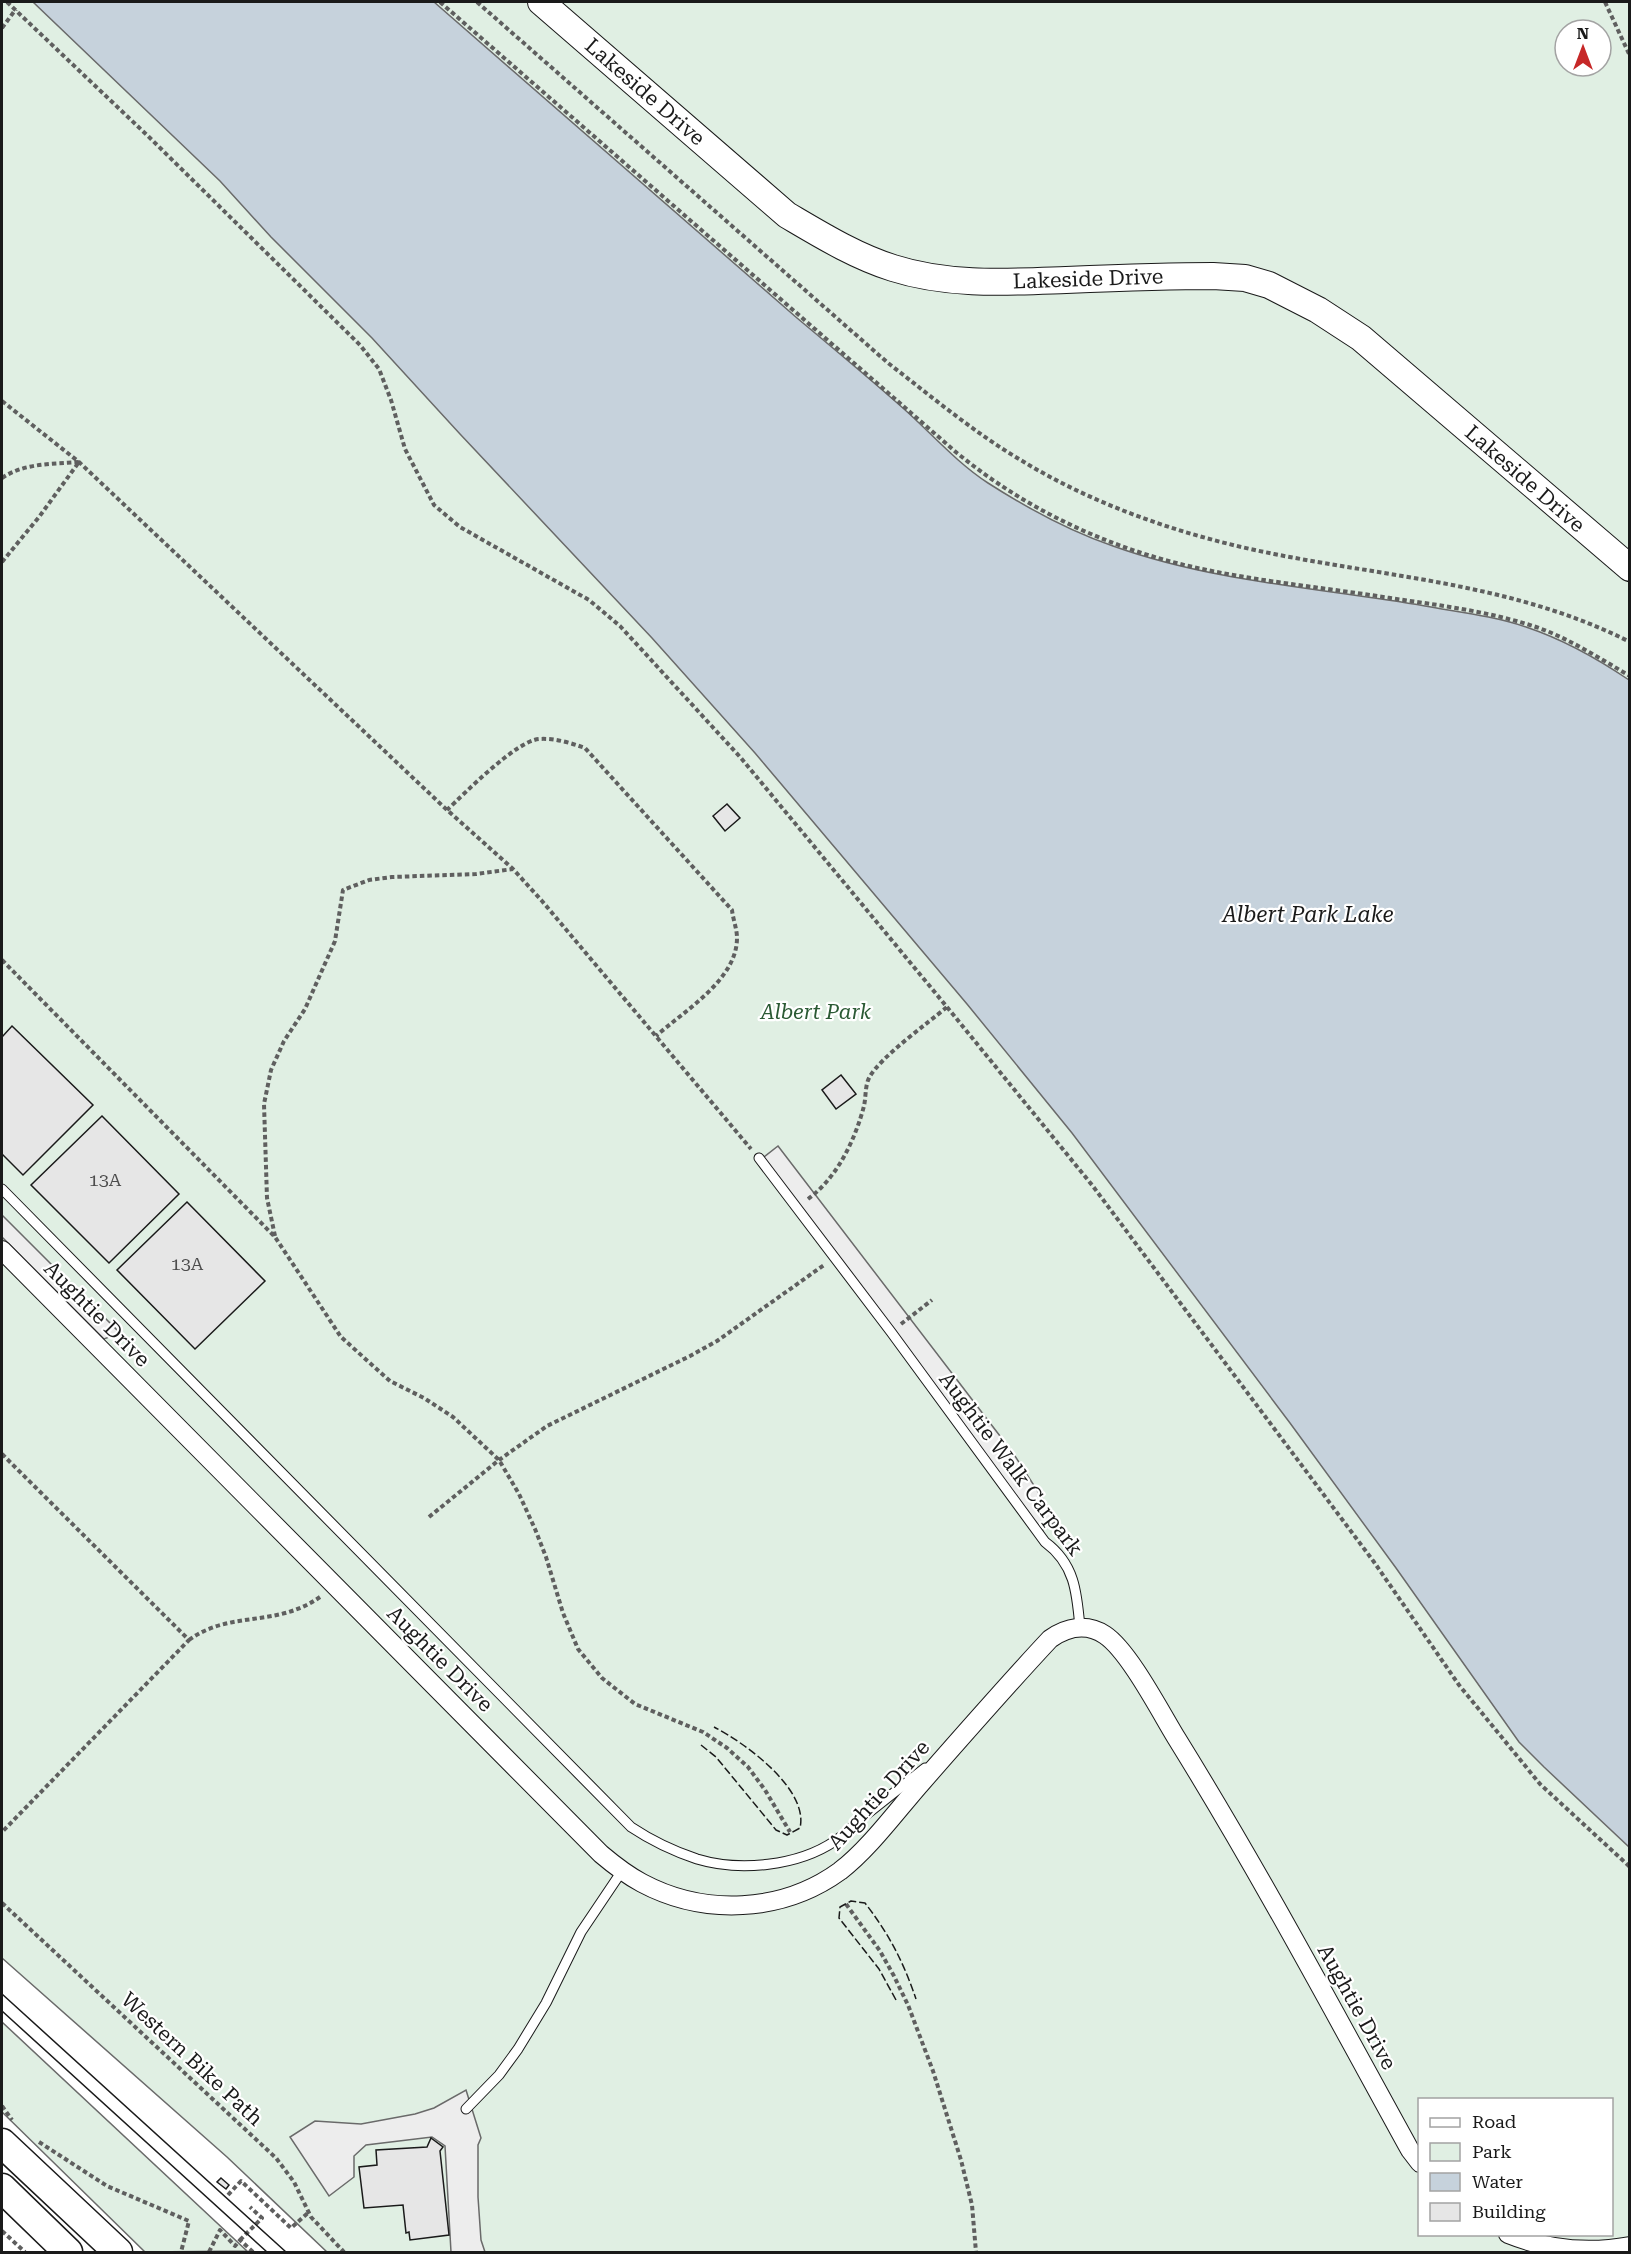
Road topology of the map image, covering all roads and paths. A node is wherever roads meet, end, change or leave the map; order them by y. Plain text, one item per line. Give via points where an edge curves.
1 (7, 2) edge
2 (440, 2) edge
3 (477, 2) edge
4 (541, 2) edge
5 (1605, 2) edge
6 (16, 9) junction
7 (2, 28) edge
8 (1629, 56) edge
9 (2, 401) edge
10 (79, 462) junction
11 (2, 478) edge
12 (2, 562) edge
13 (1629, 568) edge
14 (1629, 642) edge
15 (1629, 676) edge
16 (447, 810) junction
17 (513, 869) junction
18 (2, 960) edge
19 (947, 1007) junction
20 (656, 1036) junction
21 (759, 1158) joint
22 (2, 1189) edge
23 (798, 1207) junction
24 (275, 1236) junction
25 (2, 1250) edge
26 (834, 1258) junction
27 (932, 1300) dead end
28 (891, 1332) junction
29 (2, 1454) edge
30 (499, 1460) junction
31 (429, 1516) dead end
32 (336, 1586) junction
33 (1080, 1628) junction
34 (189, 1640) junction
35 (957, 1743) junction
36 (2, 1832) edge
37 (790, 1832) dead end
38 (1629, 1867) edge
39 (622, 1871) junction
40 (2, 1903) edge
41 (846, 1904) dead end
42 (2, 2106) edge
43 (466, 2109) dead end
44 (10, 2134) edge
45 (36, 2140) dead end
46 (1418, 2162) edge
47 (38, 2179) junction
48 (228, 2194) dead end
49 (4, 2195) edge
50 (250, 2207) dead end
51 (309, 2212) junction
52 (2, 2231) edge
53 (1511, 2236) edge
54 (240, 2240) junction
55 (1629, 2246) edge
56 (1567, 2252) edge
57 (25, 2253) edge
58 (68, 2253) edge
59 (118, 2253) edge
60 (181, 2253) edge
61 (209, 2253) edge
62 (253, 2253) edge
63 (344, 2253) edge
64 (976, 2253) edge

1 - 6 path
2 - 15 path via 957,453 988,478 1053,516 1094,536 1201,569 1438,606 1532,626
3 - 14 path via 888,363 1024,462 1121,510 1173,528 1274,554 1491,592 1566,613
4 - 13 street, Lakeside Drive via 787,215 865,258 914,274 958,280 1009,283 1213,276 1245,278 1289,294 1361,338
5 - 8 path
6 - 7 path
6 - 19 path via 360,345 379,369 405,449 434,506 460,527 589,600 620,627 741,758
9 - 10 path
10 - 11 path via 17,469
10 - 12 path
10 - 16 path
16 - 17 path
16 - 20 path via 514,750 537,739 585,748 732,910 737,938 729,968 717,984
17 - 20 path
17 - 24 path via 392,877 343,890 335,941 271,1070 264,1104 267,1198
18 - 24 path
19 - 23 path via 882,1062 868,1079 864,1105 844,1158 818,1192
19 - 38 path via 1175,1294 1374,1562 1459,1685 1540,1784
20 - 21 path
21 - 23 lane, Aughtie Walk Carpark
22 - 35 lane via 631,1827 655,1843 719,1864 771,1863 813,1854 836,1841
23 - 26 lane, Aughtie Walk Carpark
24 - 30 path via 341,1337 390,1381 453,1417
25 - 32 street, Aughtie Drive
26 - 28 lane, Aughtie Walk Carpark
26 - 30 path via 708,1346 547,1426
27 - 28 path
28 - 33 lane, Aughtie Walk Carpark via 1044,1542 1065,1562 1075,1588
29 - 34 path
30 - 31 path
30 - 37 path via 535,1529 578,1649 602,1678 635,1704 703,1732 727,1748 748,1767
32 - 34 path via 291,1613 213,1627
32 - 39 street, Aughtie Drive
33 - 35 street, Aughtie Drive via 1068,1629 1050,1639
33 - 46 street, Aughtie Drive via 1106,1635 1149,1694 1230,1825
34 - 36 path
35 - 39 street, Aughtie Drive via 853,1858 840,1870 801,1891 757,1904 720,1906 665,1893
39 - 43 lane via 581,1932 518,2049
40 - 51 path, Western Bike Path via 276,2158
41 - 64 path via 894,1976 933,2071 972,2205
42 - 44 path via 10,2118
44 - 47 main road
45 - 60 path via 107,2186 189,2221
47 - 49 street
47 - 59 main road
48 - 51 path via 241,2181 291,2228
49 - 58 main road
50 - 54 path via 262,2218
51 - 63 path, Western Bike Path
52 - 57 path
53 - 56 street
54 - 61 path via 235,2246 220,2230
54 - 62 path
55 - 56 street

